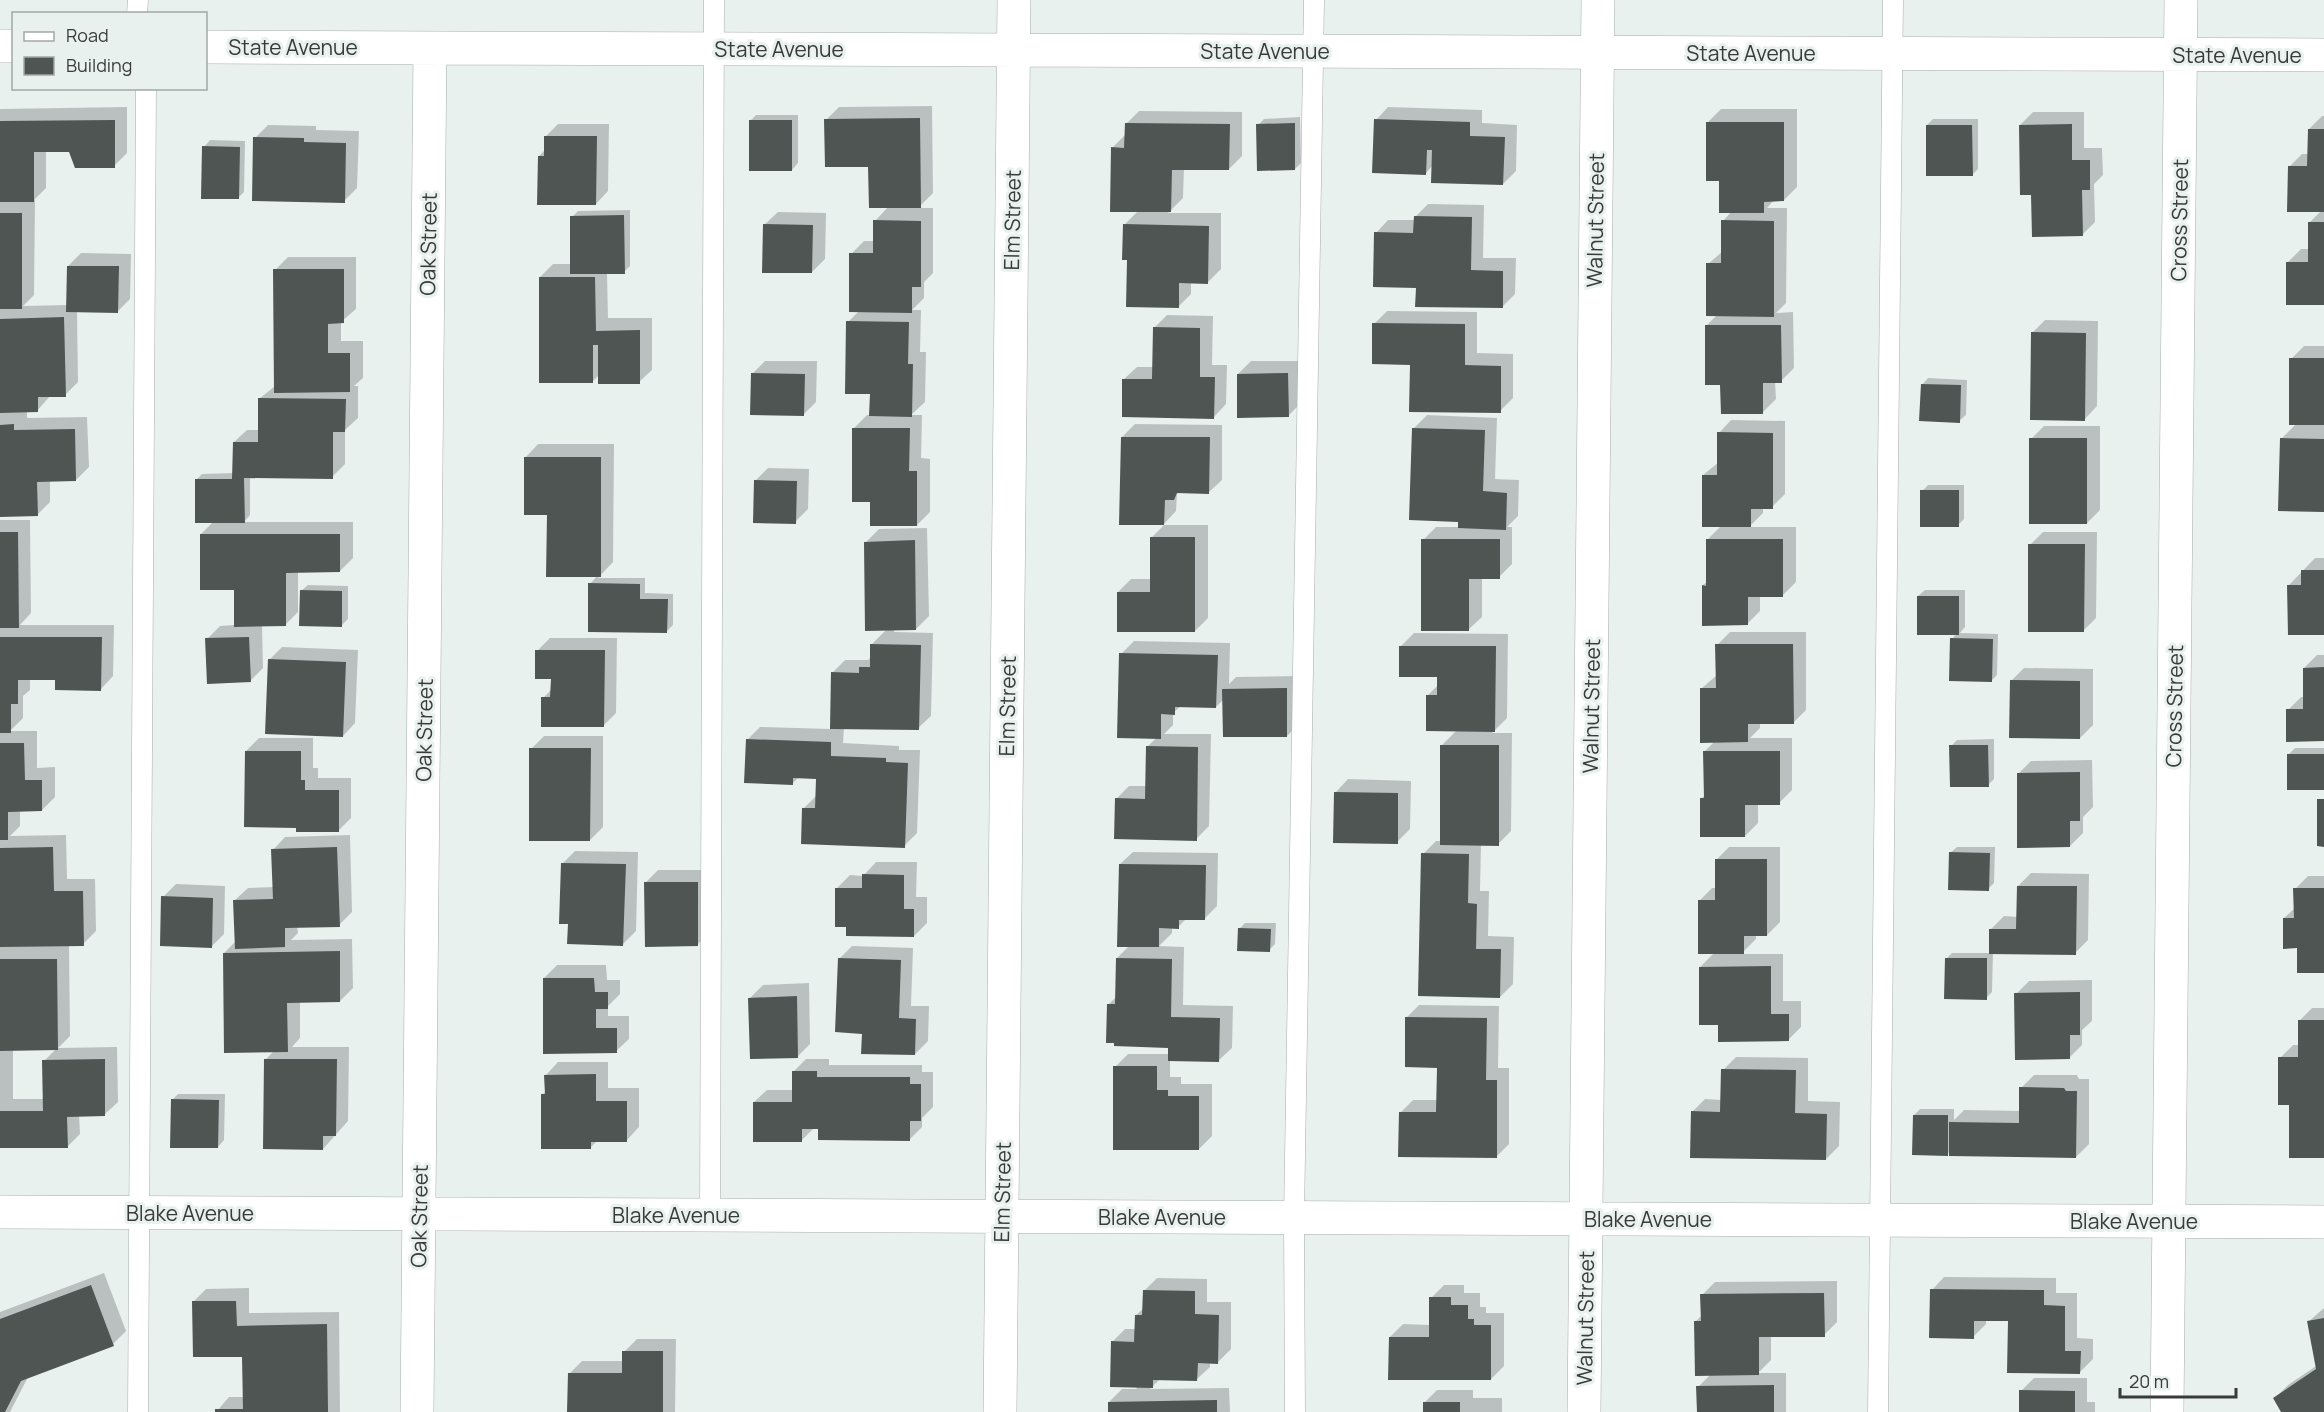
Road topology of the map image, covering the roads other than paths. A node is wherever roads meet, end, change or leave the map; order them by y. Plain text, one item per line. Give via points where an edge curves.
1 (714, 0) edge
2 (1014, 0) edge
3 (1314, 0) edge
4 (1598, 0) edge
5 (1893, 0) edge
6 (2181, 0) edge
7 (207, 46) edge
8 (430, 48) junction
9 (713, 49) junction
10 (1014, 50) junction
11 (1314, 51) junction
12 (1597, 53) junction
13 (1892, 54) junction
14 (2180, 55) junction
15 (2324, 56) edge
16 (146, 90) edge
17 (0, 1212) edge
18 (140, 1212) junction
19 (419, 1214) junction
20 (710, 1215) junction
21 (1002, 1216) junction
22 (1294, 1218) junction
23 (1586, 1219) junction
24 (1881, 1220) junction
25 (2169, 1221) junction
26 (2324, 1222) edge
27 (138, 1412) edge
28 (417, 1412) edge
29 (1000, 1412) edge
30 (1296, 1412) edge
31 (1584, 1412) edge
32 (1878, 1412) edge
33 (2167, 1412) edge

1 - 9 lane
2 - 10 street, Elm Street
3 - 11 lane
4 - 12 street, Walnut Street
5 - 13 lane
6 - 14 street, Cross Street
7 - 8 street, State Avenue
8 - 9 street, State Avenue
8 - 19 street, Oak Street
9 - 10 street, State Avenue
9 - 20 lane
10 - 11 street, State Avenue
10 - 21 street, Elm Street
11 - 12 street, State Avenue
11 - 22 lane
12 - 13 street, State Avenue
12 - 23 street, Walnut Street
13 - 14 street, State Avenue
13 - 24 lane
14 - 15 street, State Avenue
14 - 25 street, Cross Street
16 - 18 lane
17 - 18 street, Blake Avenue
18 - 19 street, Blake Avenue
18 - 27 lane
19 - 20 street, Blake Avenue
19 - 28 street, Oak Street
20 - 21 street, Blake Avenue
21 - 22 street, Blake Avenue
21 - 29 street, Elm Street
22 - 23 street, Blake Avenue
22 - 30 lane
23 - 24 street, Blake Avenue
23 - 31 street, Walnut Street
24 - 25 street, Blake Avenue
24 - 32 lane
25 - 26 street, Blake Avenue
25 - 33 street, Cross Street

